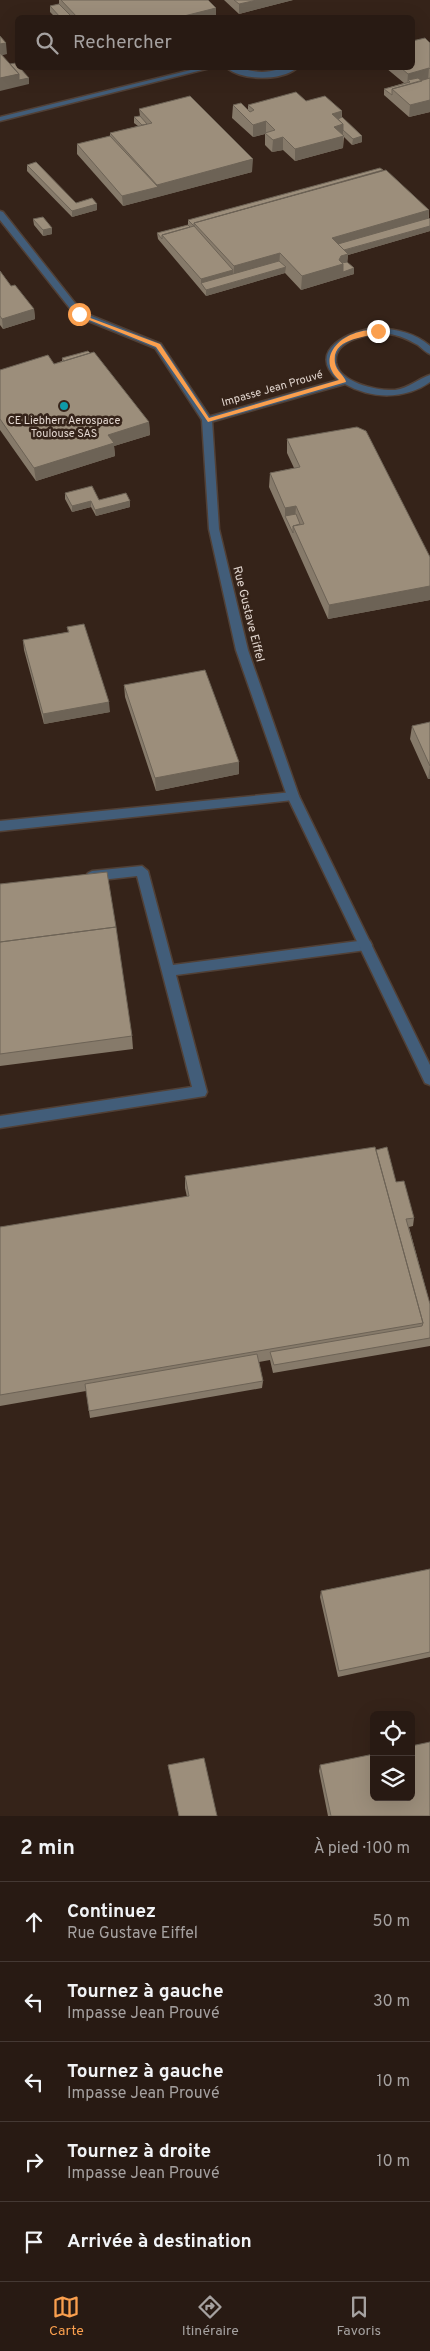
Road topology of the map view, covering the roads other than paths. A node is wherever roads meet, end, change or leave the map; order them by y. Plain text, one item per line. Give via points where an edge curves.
1 (198, 70) edge
2 (238, 70) edge
3 (284, 70) edge
4 (0, 118) edge
5 (0, 214) edge
6 (430, 351) edge
7 (430, 378) edge
8 (344, 381) junction
9 (208, 420) junction
10 (293, 796) junction
11 (0, 826) edge
12 (76, 878) edge
13 (366, 945) junction
14 (168, 971) junction
15 (430, 1080) edge
16 (0, 1122) edge

1 - 4 street
2 - 3 street via 251,74
5 - 9 street via 79,314 158,346
6 - 8 street, Impasse Jean Prouvé via 422,342 396,332 359,334 345,340 332,353 331,364
7 - 8 street via 420,386 381,393
8 - 9 street, Impasse Jean Prouvé
9 - 10 street, Rue Gustave Eiffel via 214,529 242,650
10 - 11 street
10 - 13 street, Rue Gustave Eiffel
12 - 14 street via 142,871
13 - 14 street
13 - 15 street, Rue Gustave Eiffel
14 - 16 street via 200,1092

